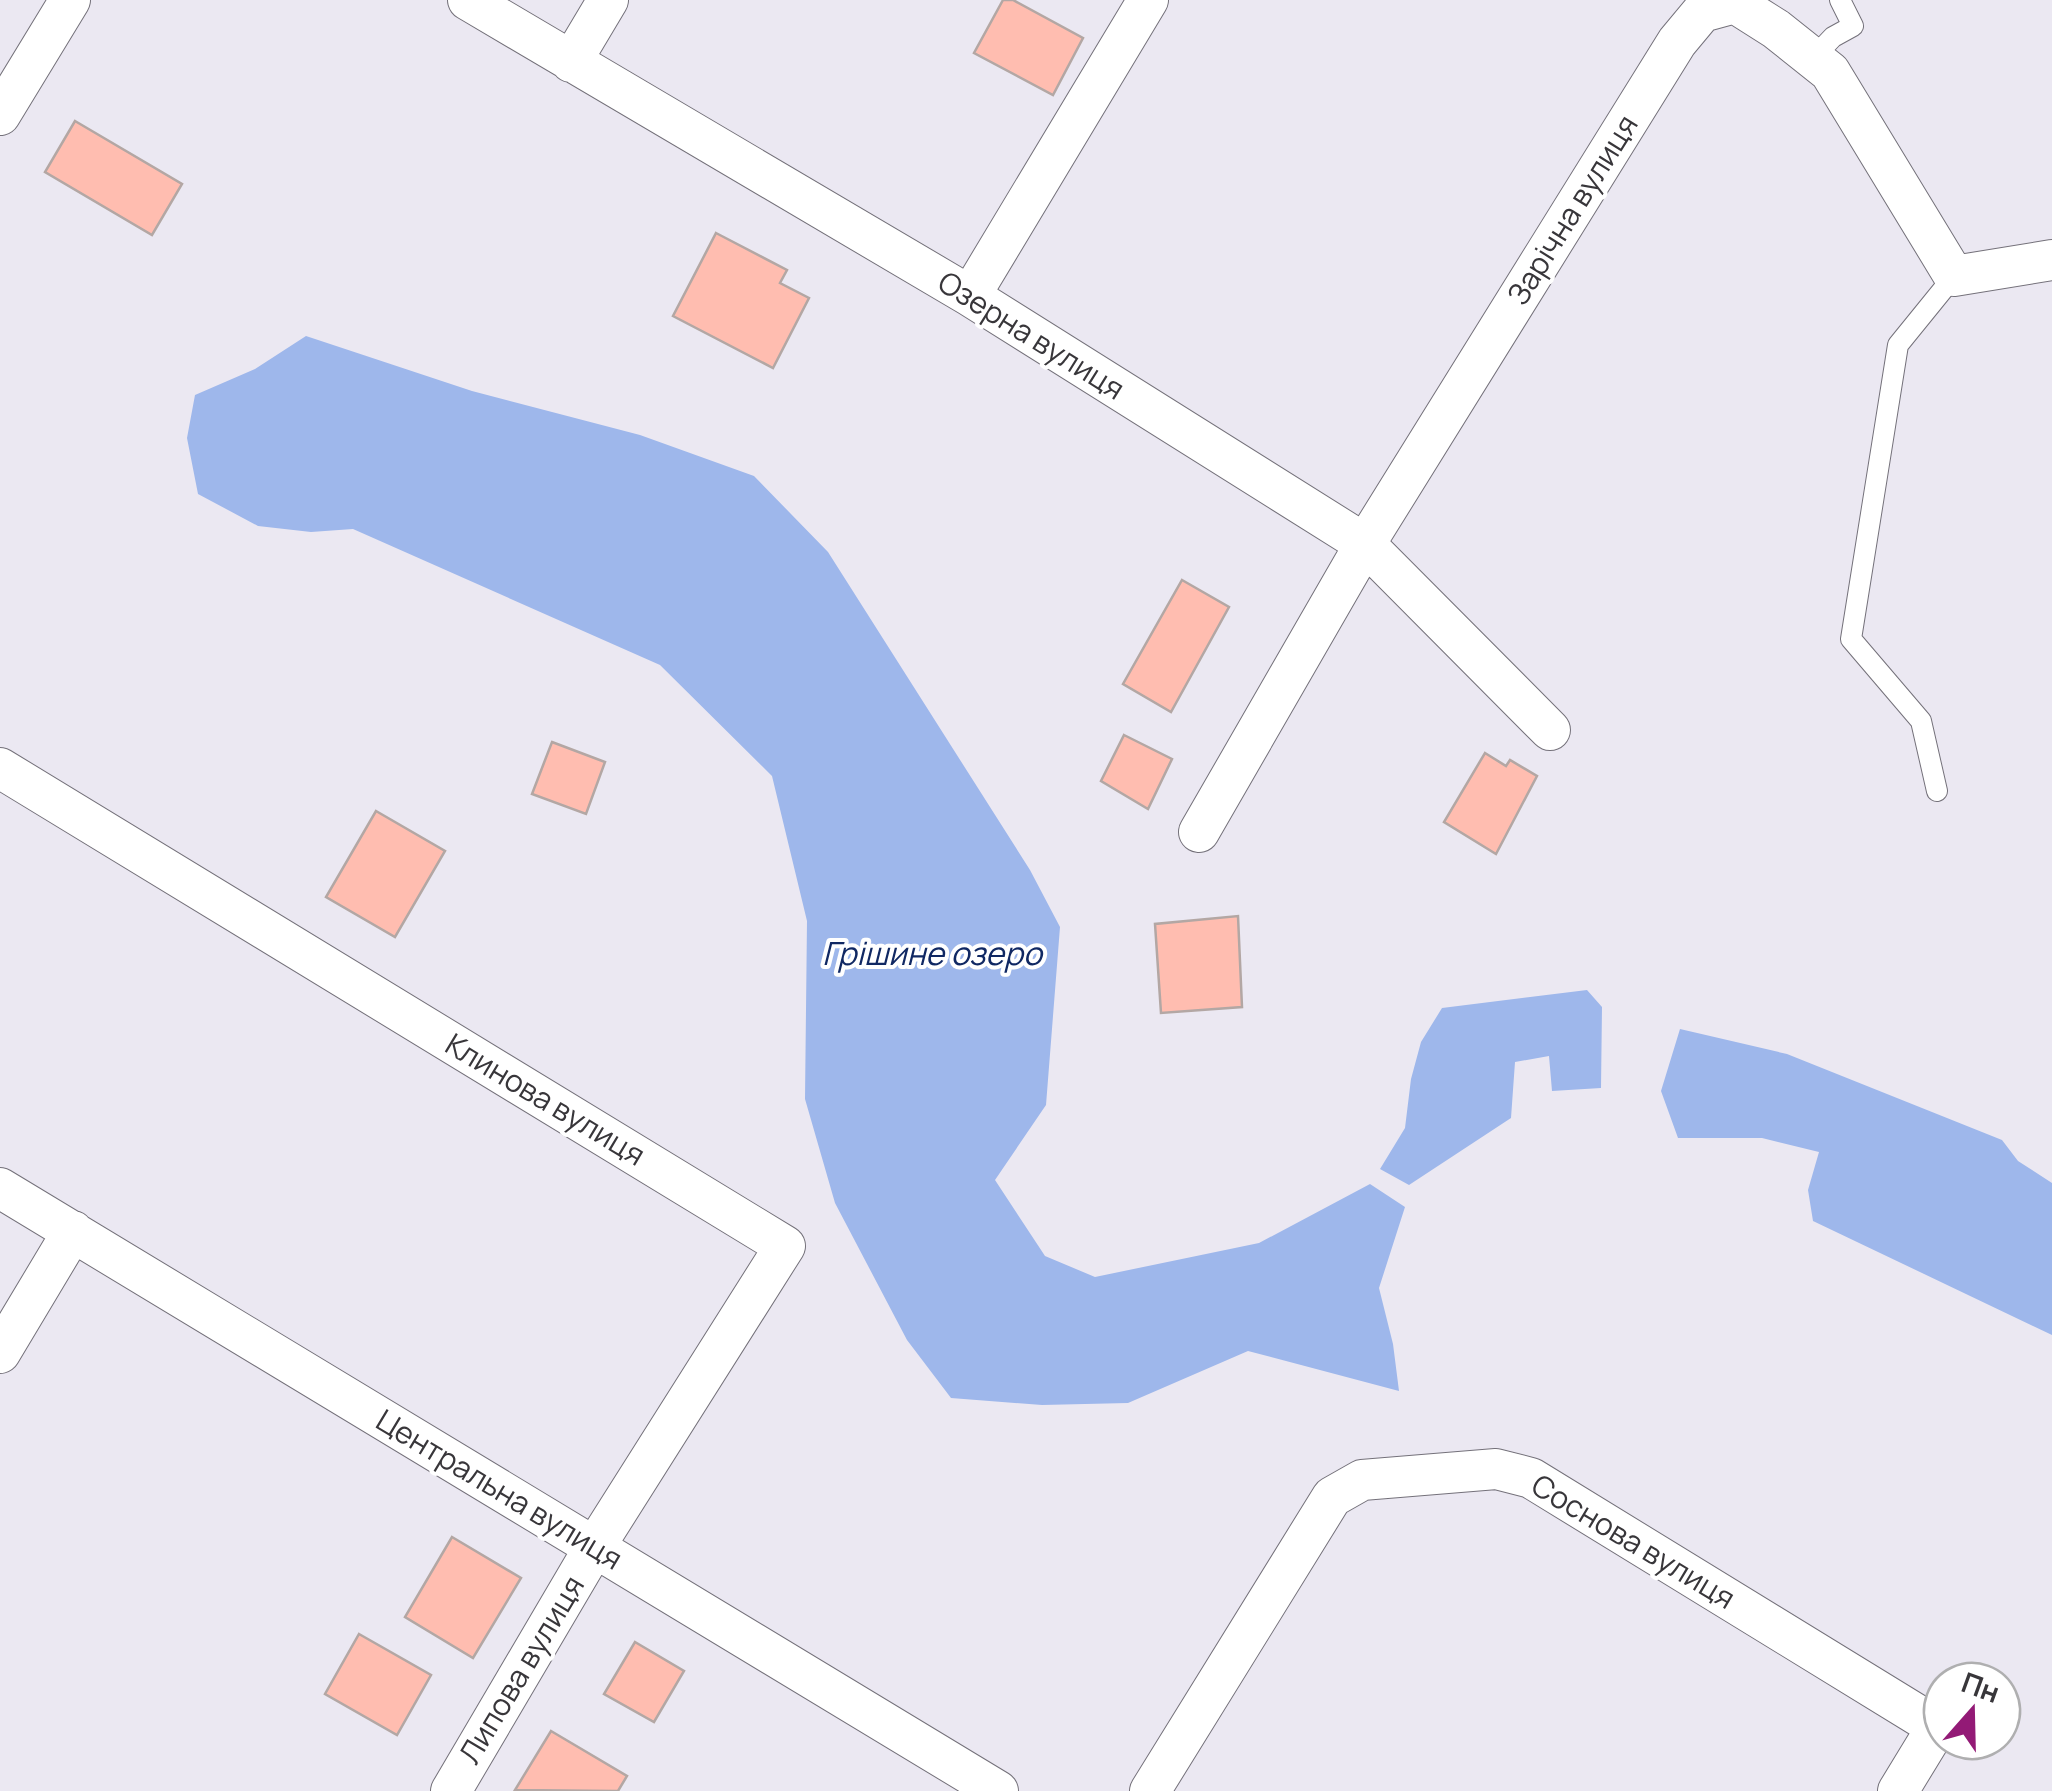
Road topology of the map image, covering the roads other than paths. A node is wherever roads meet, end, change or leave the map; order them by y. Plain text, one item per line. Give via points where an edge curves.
1 (70, 0) edge
2 (468, 0) edge
3 (608, 0) edge
4 (1148, 0) edge
5 (1840, 0) edge
6 (1813, 58) junction
7 (571, 62) junction
8 (0, 116) edge
9 (2052, 260) edge
10 (1954, 276) junction
11 (970, 296) junction
12 (1365, 544) junction
13 (1550, 730) dead end
14 (0, 768) edge
15 (1937, 791) dead end
16 (1199, 832) dead end
17 (0, 1188) edge
18 (73, 1231) junction
19 (0, 1353) edge
20 (594, 1548) junction
21 (451, 1791) edge
22 (998, 1791) edge
23 (1150, 1791) edge
24 (1898, 1791) edge

1 - 8 street
2 - 7 street, Озерна вулиця
3 - 7 street
4 - 11 street
5 - 6 lane via 1853,26
6 - 10 street, Зарічна вулиця via 1830,72
6 - 12 street, Зарічна вулиця via 1735,3 1702,12
7 - 11 street, Озерна вулиця
9 - 10 street
10 - 15 lane via 1898,345 1851,639 1921,722
11 - 12 street, Озерна вулиця
12 - 13 street, Озерна вулиця
12 - 16 street, Зарічна вулиця
14 - 20 street, Клинова вулиця via 785,1246
17 - 18 street, Центральна вулиця
18 - 19 street
18 - 20 street, Центральна вулиця
20 - 21 street, Липова вулиця
20 - 22 street, Центральна вулиця
23 - 24 street, Соснова вулиця via 1332,1497 1362,1480 1496,1469 1531,1478 1937,1727

